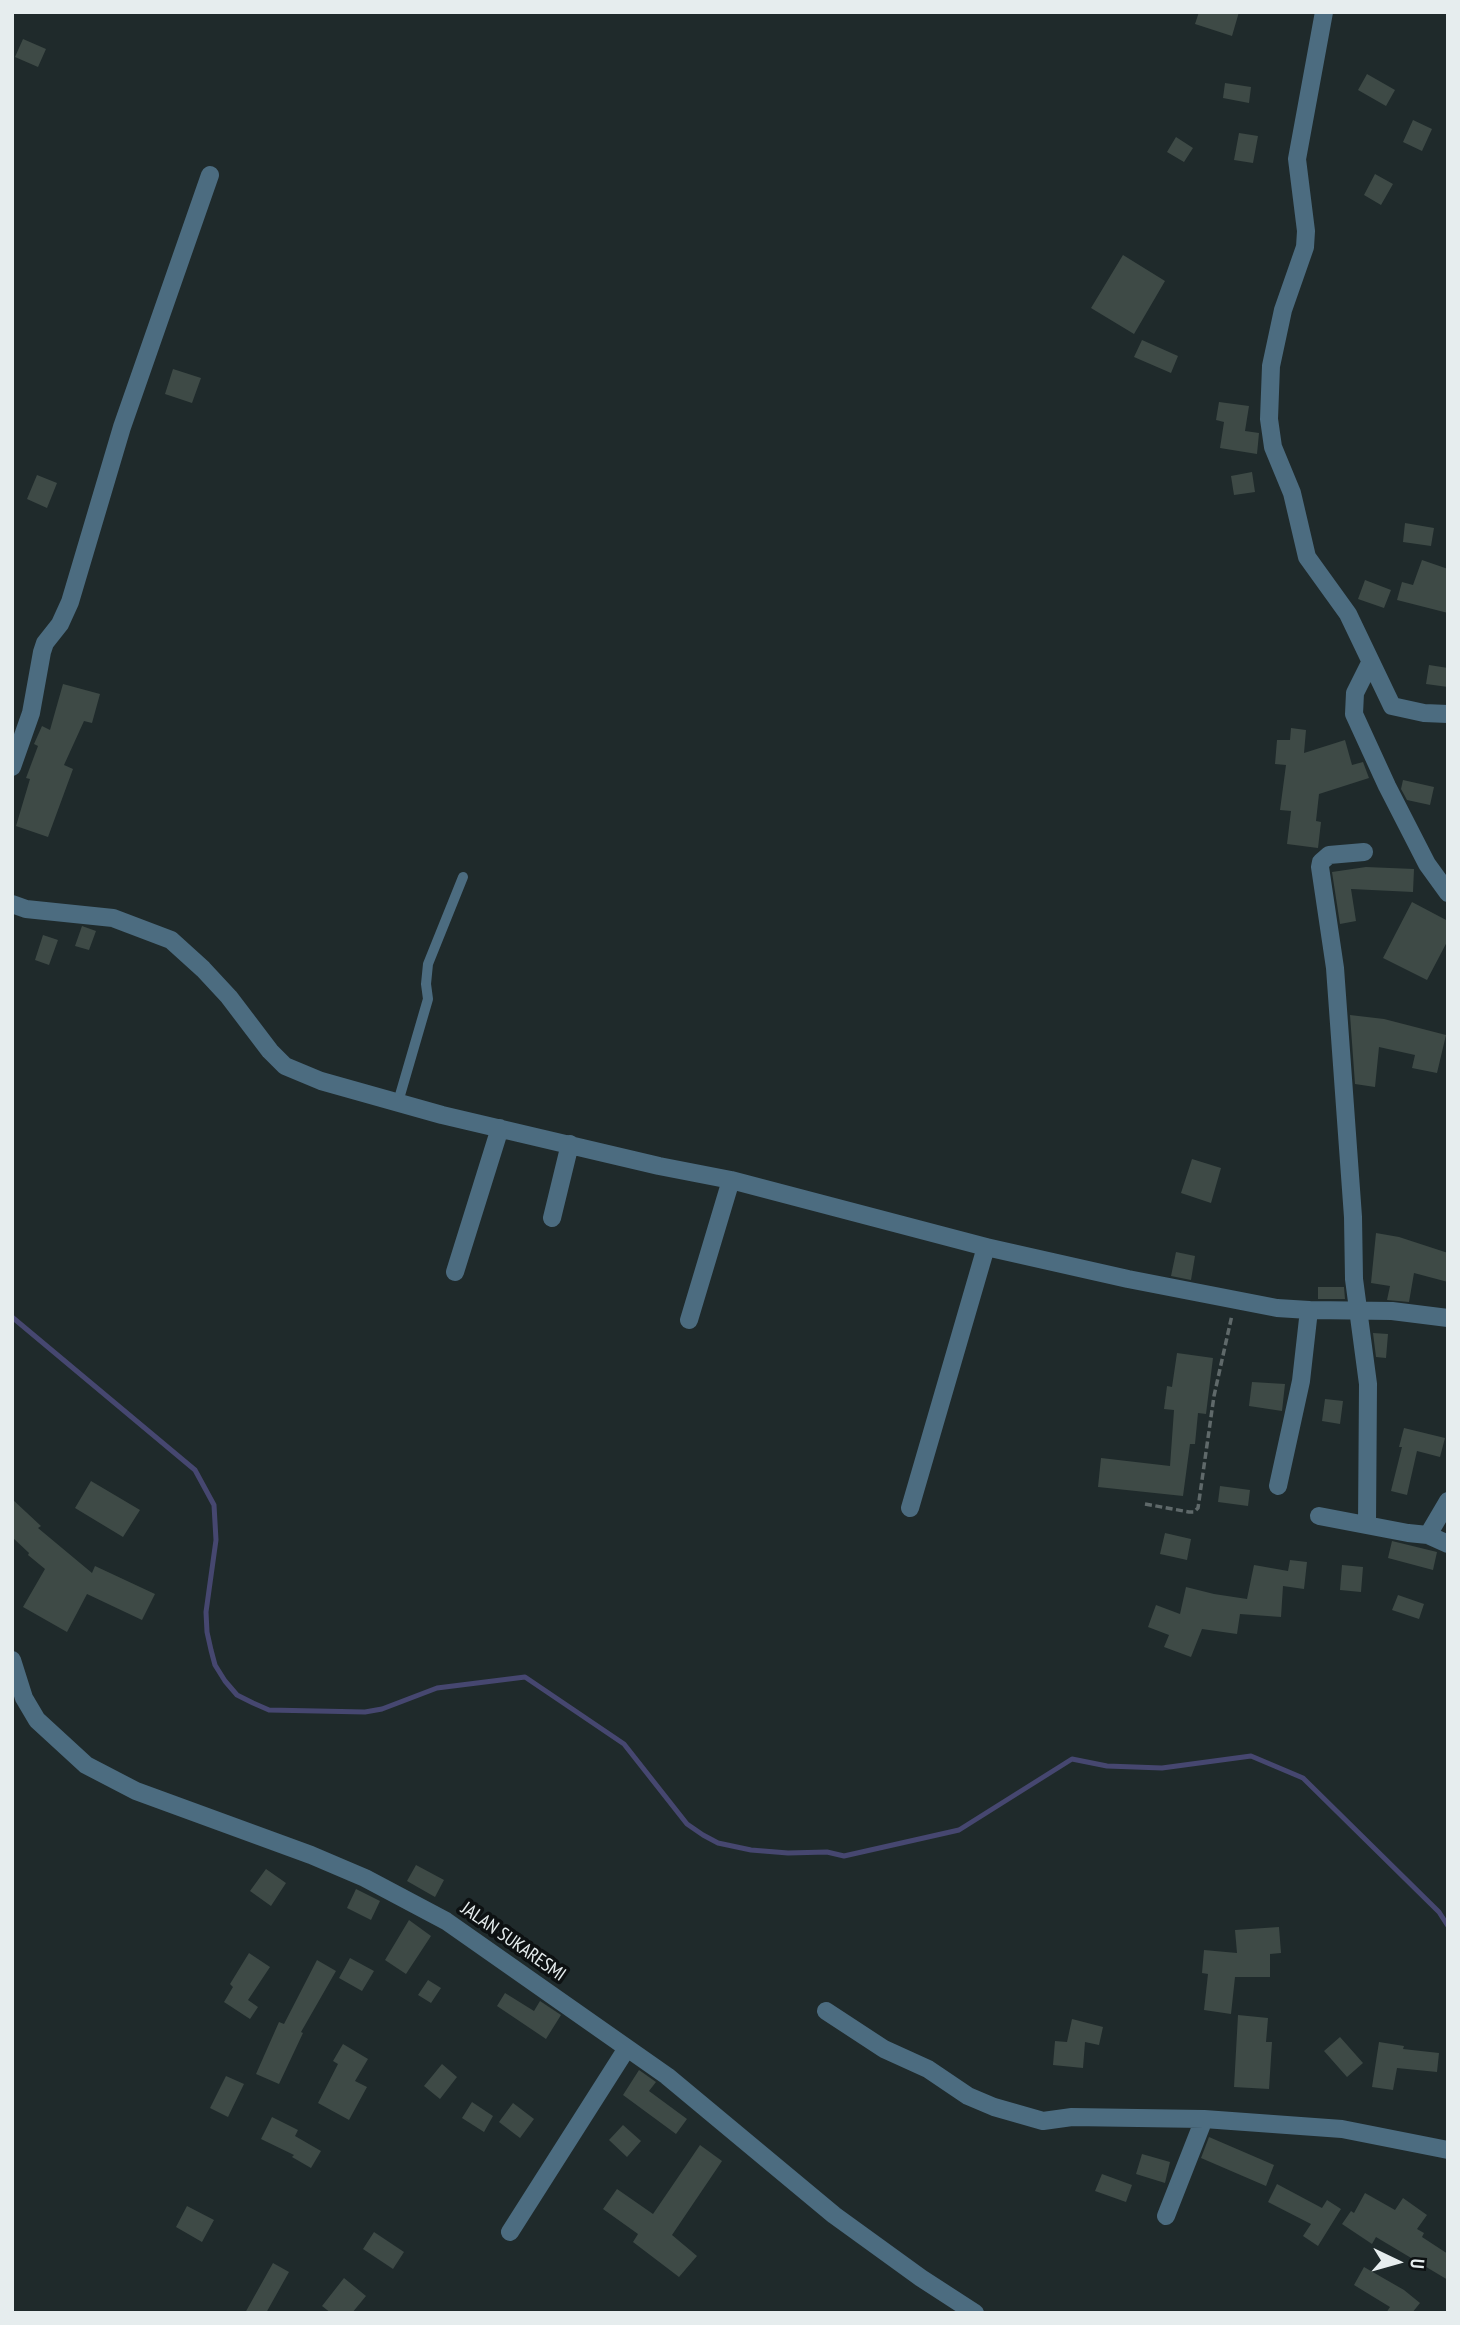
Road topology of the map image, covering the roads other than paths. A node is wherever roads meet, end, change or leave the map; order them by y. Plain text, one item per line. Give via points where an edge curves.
1 (1324, 12) edge
2 (210, 176) dead end
3 (1370, 663) junction
4 (1448, 714) edge
5 (12, 767) edge
6 (1364, 852) dead end
7 (463, 877) dead end
8 (1448, 893) edge
9 (12, 904) edge
10 (398, 1102) junction
11 (500, 1128) junction
12 (570, 1144) junction
13 (731, 1180) junction
14 (552, 1218) dead end
15 (986, 1247) junction
16 (456, 1272) dead end
17 (1309, 1310) junction
18 (1360, 1311) junction
19 (1448, 1318) edge
20 (689, 1320) dead end
21 (1278, 1486) dead end
22 (1448, 1501) edge
23 (910, 1508) dead end
24 (1319, 1516) dead end
25 (1367, 1525) junction
26 (1428, 1535) junction
27 (1448, 1544) edge
28 (12, 1660) edge
29 (826, 2011) dead end
30 (627, 2048) junction
31 (1204, 2119) junction
32 (1448, 2150) edge
33 (1166, 2216) dead end
34 (510, 2232) dead end
35 (975, 2313) edge

1 - 3 street via 1297,159 1305,247 1275,340 1269,419 1273,447 1292,493 1307,557 1345,607
2 - 5 street via 122,427 70,602 42,652 31,713
3 - 4 street via 1392,706
3 - 8 street via 1356,693 1354,713 1427,864
6 - 18 street via 1329,855 1320,867 1335,968 1354,1279
7 - 10 lane via 428,964 428,999
9 - 10 street via 113,918 171,940 229,997 285,1066
10 - 11 street
11 - 12 street
11 - 16 street
12 - 13 street
12 - 14 street
13 - 15 street
13 - 20 street
15 - 17 street via 1128,1279
15 - 23 street
17 - 18 street
17 - 21 street via 1301,1381
18 - 19 street
18 - 25 street via 1368,1384
22 - 26 street
24 - 25 street
25 - 26 street
26 - 27 street
28 - 30 street, JALAN SUKARESMI via 24,1698 37,1720 86,1765 136,1791 311,1855 404,1898 446,1921
29 - 31 street via 968,2096 1016,2115 1043,2121 1072,2117
30 - 34 street
30 - 35 street, JALAN SUKARESMI via 834,2215
31 - 32 street via 1342,2129
31 - 33 street

